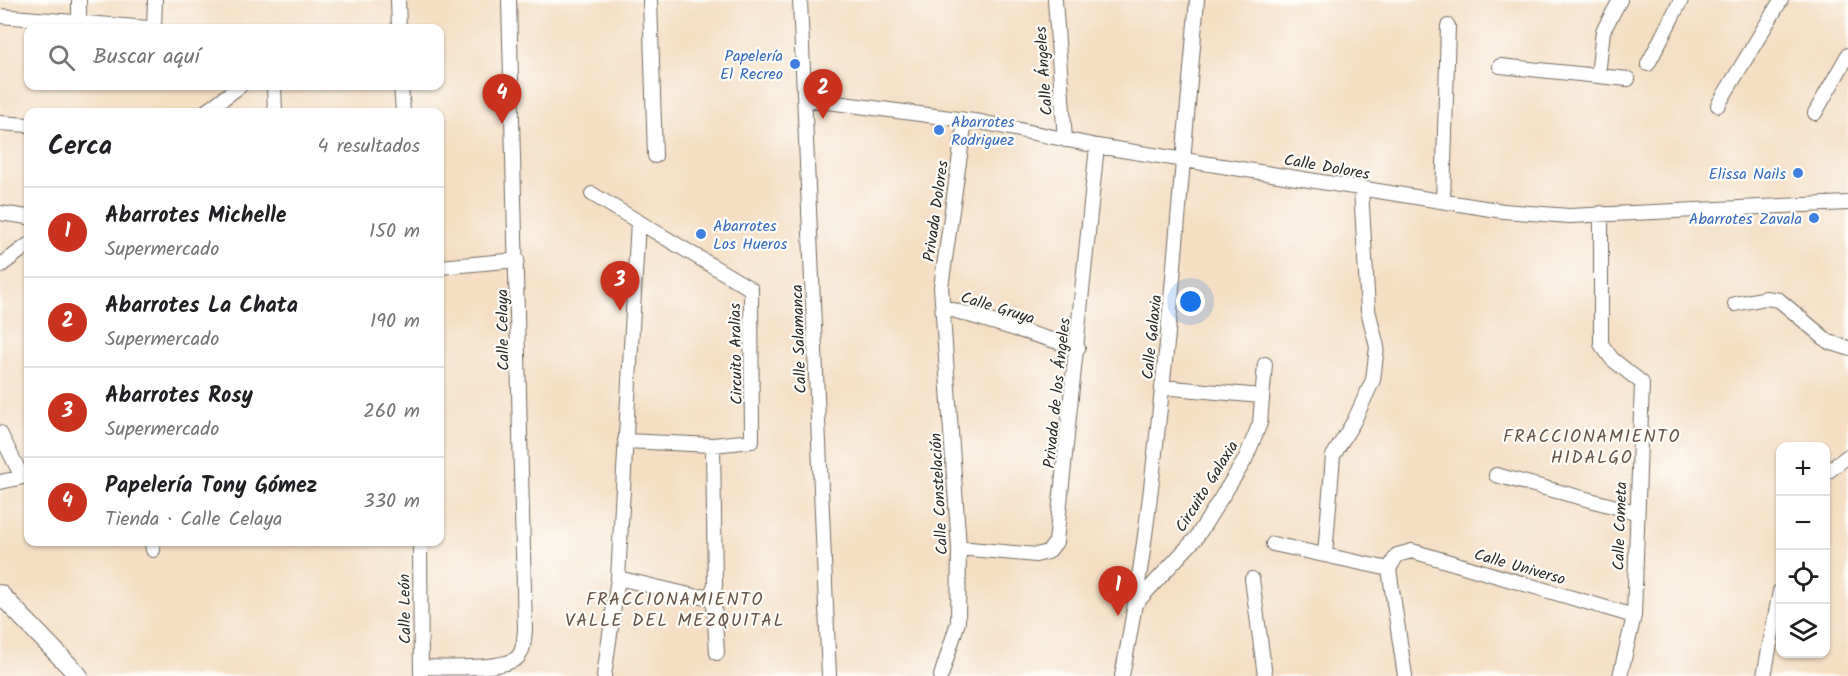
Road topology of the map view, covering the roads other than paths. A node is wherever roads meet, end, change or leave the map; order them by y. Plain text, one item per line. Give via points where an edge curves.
1 (79, 0) edge
2 (155, 0) edge
3 (398, 0) edge
4 (509, 0) edge
5 (800, 0) edge
6 (1055, 0) edge
7 (1197, 0) edge
8 (1620, 0) edge
9 (1681, 0) edge
10 (1781, 0) edge
11 (650, 2) edge
12 (0, 16) edge
13 (79, 22) junction
14 (102, 24) edge
15 (153, 24) edge
16 (399, 24) edge
17 (1448, 26) dead end
18 (1848, 55) edge
19 (1648, 64) dead end
20 (1500, 66) dead end
21 (1598, 75) junction
22 (1628, 79) dead end
23 (235, 90) edge
24 (274, 90) edge
25 (402, 90) edge
26 (805, 99) junction
27 (1718, 105) dead end
28 (210, 108) edge
29 (275, 108) edge
30 (403, 108) edge
31 (1815, 113) dead end
32 (965, 120) junction
33 (0, 123) edge
34 (24, 125) edge
35 (1065, 140) junction
36 (1097, 146) junction
37 (655, 156) dead end
38 (1185, 158) junction
39 (1361, 189) junction
40 (592, 194) dead end
41 (1443, 201) junction
42 (1848, 203) edge
43 (0, 213) edge
44 (1601, 213) junction
45 (24, 216) edge
46 (638, 221) junction
47 (24, 248) edge
48 (517, 260) junction
49 (0, 266) edge
50 (444, 267) edge
51 (1735, 304) dead end
52 (943, 307) junction
53 (1077, 348) junction
54 (1848, 348) edge
55 (1265, 364) dead end
56 (1162, 387) junction
57 (1261, 396) junction
58 (0, 434) edge
59 (625, 441) junction
60 (713, 445) junction
61 (1848, 456) edge
62 (1830, 470) edge
63 (24, 475) edge
64 (1496, 475) dead end
65 (24, 477) edge
66 (0, 482) edge
67 (1635, 512) junction
68 (1274, 544) dead end
69 (420, 546) edge
70 (959, 548) junction
71 (1325, 555) junction
72 (1389, 569) junction
73 (618, 578) junction
74 (1252, 579) dead end
75 (0, 594) edge
76 (710, 596) junction
77 (1137, 602) junction
78 (1778, 604) edge
79 (1634, 616) junction
80 (717, 654) dead end
81 (421, 672) edge
82 (79, 676) edge
83 (604, 676) edge
84 (829, 676) edge
85 (941, 676) edge
86 (1122, 676) edge
87 (1265, 676) edge
88 (1405, 676) edge
89 (1620, 676) edge
90 (1764, 676) edge

1 - 13 street
2 - 15 street
3 - 16 street
4 - 48 street, Calle Celaya
5 - 26 street, Calle Salamanca
6 - 35 street, Calle Ángeles
7 - 38 street, Calle Galaxia
8 - 21 street via 1603,31
9 - 19 street
10 - 27 street
11 - 37 street
12 - 13 street
13 - 14 street
17 - 41 street
18 - 31 street
20 - 21 street
21 - 22 street
23 - 28 street
24 - 29 street
25 - 30 street
26 - 32 street, Calle Dolores
26 - 84 street, Calle Salamanca
32 - 35 street, Calle Dolores
32 - 52 street, Privada Dolores via 941,287
33 - 34 street
35 - 36 street, Calle Dolores
36 - 38 street, Calle Dolores
36 - 53 street, Privada de los Ángeles
38 - 39 street, Calle Dolores
38 - 56 street, Calle Galaxia
39 - 41 street, Calle Dolores
39 - 71 street via 1368,310 1377,347 1373,380 1333,456
40 - 46 street
41 - 44 street, Calle Dolores via 1503,211 1569,216
42 - 44 street, Calle Dolores
43 - 45 street
44 - 67 street, Calle Cometa via 1601,344 1612,359 1642,383
46 - 59 street
46 - 60 street, Circuito Aralias via 751,289 752,441
47 - 49 street
48 - 50 street
48 - 81 street, Calle Celaya via 523,648 517,657 503,664
51 - 54 street via 1766,298 1779,300 1829,342
52 - 53 street, Calle Gruya
52 - 70 street, Calle Constelación
53 - 70 street, Privada de los Ángeles via 1056,542 1048,552 1036,555
55 - 57 street, Circuito Galaxia
56 - 57 street
56 - 77 street, Calle Galaxia
57 - 77 street, Circuito Galaxia via 1260,423 1245,460 1196,538
58 - 63 street
59 - 60 street, Circuito Aralias
59 - 73 street
60 - 76 street via 715,585
61 - 62 street
64 - 67 street
65 - 66 street
67 - 79 street, Calle Cometa
68 - 71 street
69 - 81 street, Calle León
70 - 85 street, Calle Constelación via 958,622
71 - 72 street
72 - 79 street, Calle Universo via 1397,555 1412,551
72 - 88 street
73 - 76 street via 698,597
73 - 83 street
74 - 87 street
75 - 82 street
76 - 80 street
77 - 86 street, Calle Galaxia
78 - 90 street
79 - 89 street, Calle Cometa

